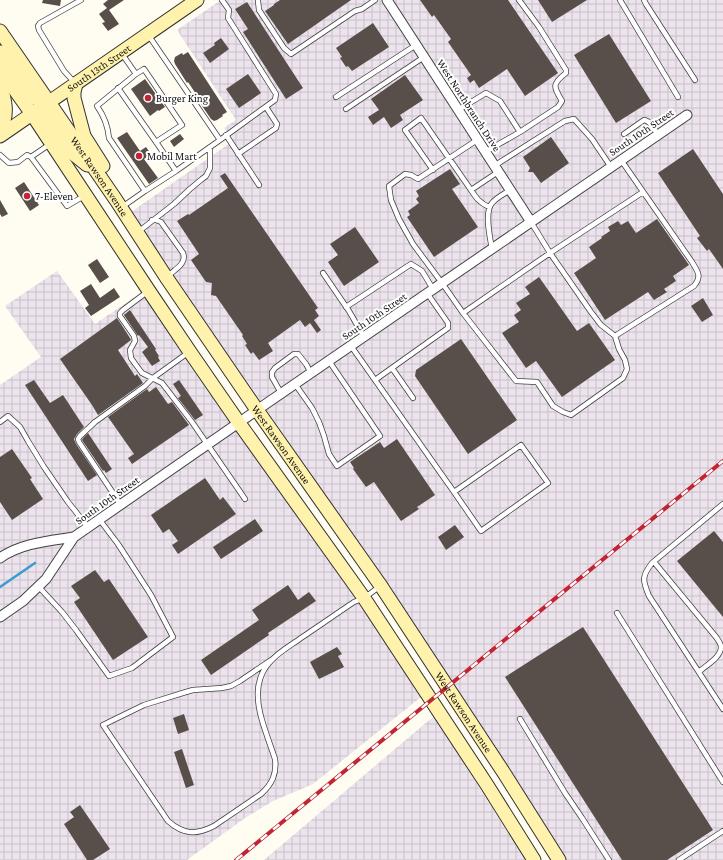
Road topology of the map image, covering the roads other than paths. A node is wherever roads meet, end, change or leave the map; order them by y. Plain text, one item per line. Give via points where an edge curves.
1 (82, 0) edge
2 (197, 0) edge
3 (222, 0) edge
4 (258, 0) edge
5 (375, 0) edge
6 (387, 0) edge
7 (519, 0) edge
8 (620, 0) edge
9 (644, 0) edge
10 (0, 31) edge
11 (148, 34) junction
12 (416, 45) junction
13 (0, 52) edge
14 (121, 53) junction
15 (424, 57) junction
16 (0, 69) edge
17 (136, 74) junction
18 (695, 80) dead end
19 (0, 84) edge
20 (76, 84) junction
21 (118, 88) junction
22 (336, 97) dead end
23 (678, 97) dead end
24 (50, 102) junction
25 (266, 107) junction
26 (346, 109) dead end
27 (458, 110) junction
28 (32, 114) junction
29 (688, 115) dead end
30 (0, 129) edge
31 (520, 132) junction
32 (624, 134) dead end
33 (658, 135) junction
34 (0, 136) edge
35 (226, 136) junction
36 (220, 140) junction
37 (477, 140) junction
38 (156, 142) junction
39 (51, 143) junction
40 (210, 147) junction
41 (485, 152) junction
42 (238, 154) junction
43 (0, 155) edge
44 (31, 156) junction
45 (449, 159) junction
46 (621, 160) junction
47 (611, 167) junction
48 (496, 169) junction
49 (433, 170) junction
50 (176, 171) junction
51 (97, 173) junction
52 (259, 185) dead end
53 (471, 190) junction
54 (510, 190) junction
55 (145, 191) junction
56 (643, 192) junction
57 (85, 195) junction
58 (118, 204) junction
59 (489, 207) junction
60 (152, 220) junction
61 (102, 221) junction
62 (531, 222) junction
63 (137, 232) junction
64 (492, 249) junction
65 (550, 253) junction
66 (323, 273) dead end
67 (166, 277) junction
68 (442, 283) junction
69 (148, 290) junction
70 (430, 291) junction
71 (346, 307) junction
72 (463, 313) junction
73 (616, 336) junction
74 (364, 337) junction
75 (351, 346) junction
76 (190, 352) junction
77 (329, 361) junction
78 (392, 368) junction
79 (311, 373) junction
80 (153, 378) junction
81 (375, 380) junction
82 (296, 384) junction
83 (281, 393) junction
84 (412, 398) dead end
85 (257, 410) junction
86 (0, 422) edge
87 (239, 423) junction
88 (207, 445) junction
89 (454, 492) junction
90 (245, 499) dead end
91 (723, 504) edge
92 (121, 505) junction
93 (99, 519) junction
94 (88, 527) junction
95 (74, 537) junction
96 (0, 558) edge
97 (654, 562) junction
98 (38, 586) junction
99 (380, 586) junction
100 (364, 598) junction
101 (617, 613) dead end
102 (0, 617) edge
103 (274, 658) junction
104 (699, 672) junction
105 (723, 709) edge
106 (520, 719) dead end
107 (723, 782) edge
108 (723, 831) edge
109 (534, 860) edge
110 (559, 860) edge
111 (609, 860) edge
112 (679, 860) edge

1 - 20 lane via 38,26 38,30 64,71
2 - 11 main road, South 13th Street
3 - 25 lane via 229,10 228,18 276,94 275,100
4 - 5 lane via 259,10 284,48 291,54
6 - 12 street, West Northbranch Drive
7 - 31 lane via 566,70 555,85 562,101 558,107
8 - 23 lane
9 - 18 lane
10 - 24 main road, West Rawson Avenue
11 - 14 main road, South 13th Street
11 - 36 lane
12 - 15 street, West Northbranch Drive
12 - 22 lane
13 - 24 main road via 32,96 37,100
14 - 17 lane
14 - 20 main road, South 13th Street
15 - 26 lane
15 - 27 street, West Northbranch Drive
16 - 28 main road, West Rawson Avenue
17 - 21 lane
17 - 38 lane via 144,69 182,125
19 - 30 main road via 6,112
20 - 24 main road, South 13th Street
20 - 58 main road via 74,98 84,136 105,168
21 - 38 lane
21 - 55 lane via 97,106 106,120 109,138
24 - 28 main road, South 13th Street
24 - 51 main road, West Rawson Avenue
25 - 35 lane
25 - 42 lane via 277,124 276,128
27 - 31 lane via 486,93 500,102
27 - 37 street, West Northbranch Drive
28 - 34 main road, South 13th Street
28 - 39 main road, West Rawson Avenue
28 - 51 main road via 48,117 72,152
29 - 33 street, South 10th Street
31 - 41 lane
32 - 33 lane via 647,120
33 - 46 street, South 10th Street
35 - 36 lane
35 - 42 lane
36 - 40 lane
37 - 41 street, West Northbranch Drive
37 - 45 lane
38 - 50 lane
39 - 44 lane
39 - 57 main road, West Rawson Avenue
40 - 50 lane
40 - 60 lane via 210,168 206,176
41 - 48 street, West Northbranch Drive
42 - 52 lane
43 - 44 lane via 9,163 18,162 27,155
44 - 57 lane via 67,206
45 - 49 lane
45 - 49 lane via 421,118 405,130
45 - 53 lane
46 - 47 street, South 10th Street
46 - 56 lane
47 - 48 lane via 592,139 574,119 565,121
47 - 62 street, South 10th Street
48 - 53 lane
48 - 54 street, West Northbranch Drive
49 - 68 lane via 418,179 405,174 389,186 391,200 399,219 413,244
50 - 55 lane
51 - 58 main road, West Rawson Avenue
53 - 59 lane via 477,200
54 - 59 lane
54 - 62 street, West Northbranch Drive
55 - 58 lane
56 - 65 lane
56 - 73 lane via 699,275 694,286
57 - 61 main road, West Rawson Avenue
58 - 61 main road
58 - 63 main road, West Rawson Avenue
59 - 64 lane via 488,226
60 - 63 lane
60 - 67 lane via 162,222 185,257 182,264
61 - 69 main road, West Rawson Avenue
62 - 64 street, South 10th Street
62 - 65 lane
63 - 67 main road, West Rawson Avenue
64 - 68 street, South 10th Street
65 - 72 lane
65 - 73 lane via 591,312
66 - 71 lane
67 - 69 main road
67 - 85 main road, West Rawson Avenue
68 - 70 street, South 10th Street
68 - 72 lane
69 - 76 main road, West Rawson Avenue
69 - 80 lane via 123,310 120,316 134,336 135,340 130,350 131,358 142,373
70 - 71 lane via 422,271 411,264
70 - 74 street, South 10th Street
70 - 78 lane via 448,323 448,328
71 - 74 lane
72 - 73 lane via 516,381 537,382 553,406 571,415 623,378 627,369
74 - 75 street, South 10th Street
75 - 77 street, South 10th Street
75 - 81 lane
76 - 80 lane
76 - 87 main road, West Rawson Avenue
77 - 79 street, South 10th Street
77 - 82 lane via 380,436 337,466 329,454 319,422
78 - 81 lane
78 - 84 lane
79 - 82 street, South 10th Street
79 - 83 lane via 298,354 294,354 272,372
80 - 88 lane via 162,383
80 - 92 lane via 95,422 78,439
81 - 89 lane
82 - 83 street, South 10th Street
83 - 85 street, South 10th Street
85 - 87 street, South 10th Street
85 - 99 main road, West Rawson Avenue
86 - 94 lane via 8,416 20,427 48,473
87 - 88 street, South 10th Street
87 - 100 main road, West Rawson Avenue
88 - 90 lane
88 - 92 street, South 10th Street
89 - 89 lane via 521,444 548,483 481,531
91 - 97 lane
92 - 93 street, South 10th Street
93 - 94 street, South 10th Street
93 - 98 lane via 151,595 173,637 132,668 109,676 62,612
94 - 95 street, South 10th Street
95 - 96 street, South 10th Street via 22,547
95 - 98 street, South 10th Street via 46,579
97 - 104 lane via 646,571 644,584 649,596
97 - 104 lane via 721,646 716,657
98 - 102 street, South 10th Street via 23,601
99 - 100 lane
99 - 110 main road, West Rawson Avenue
100 - 103 lane via 348,606
100 - 109 main road, West Rawson Avenue
101 - 107 lane
103 - 103 lane via 260,678 257,695 275,759 275,774 271,783 261,794 210,828 193,833 180,830 162,814 103,725 144,705 186,692 231,686
104 - 105 lane
106 - 111 lane
108 - 112 lane

